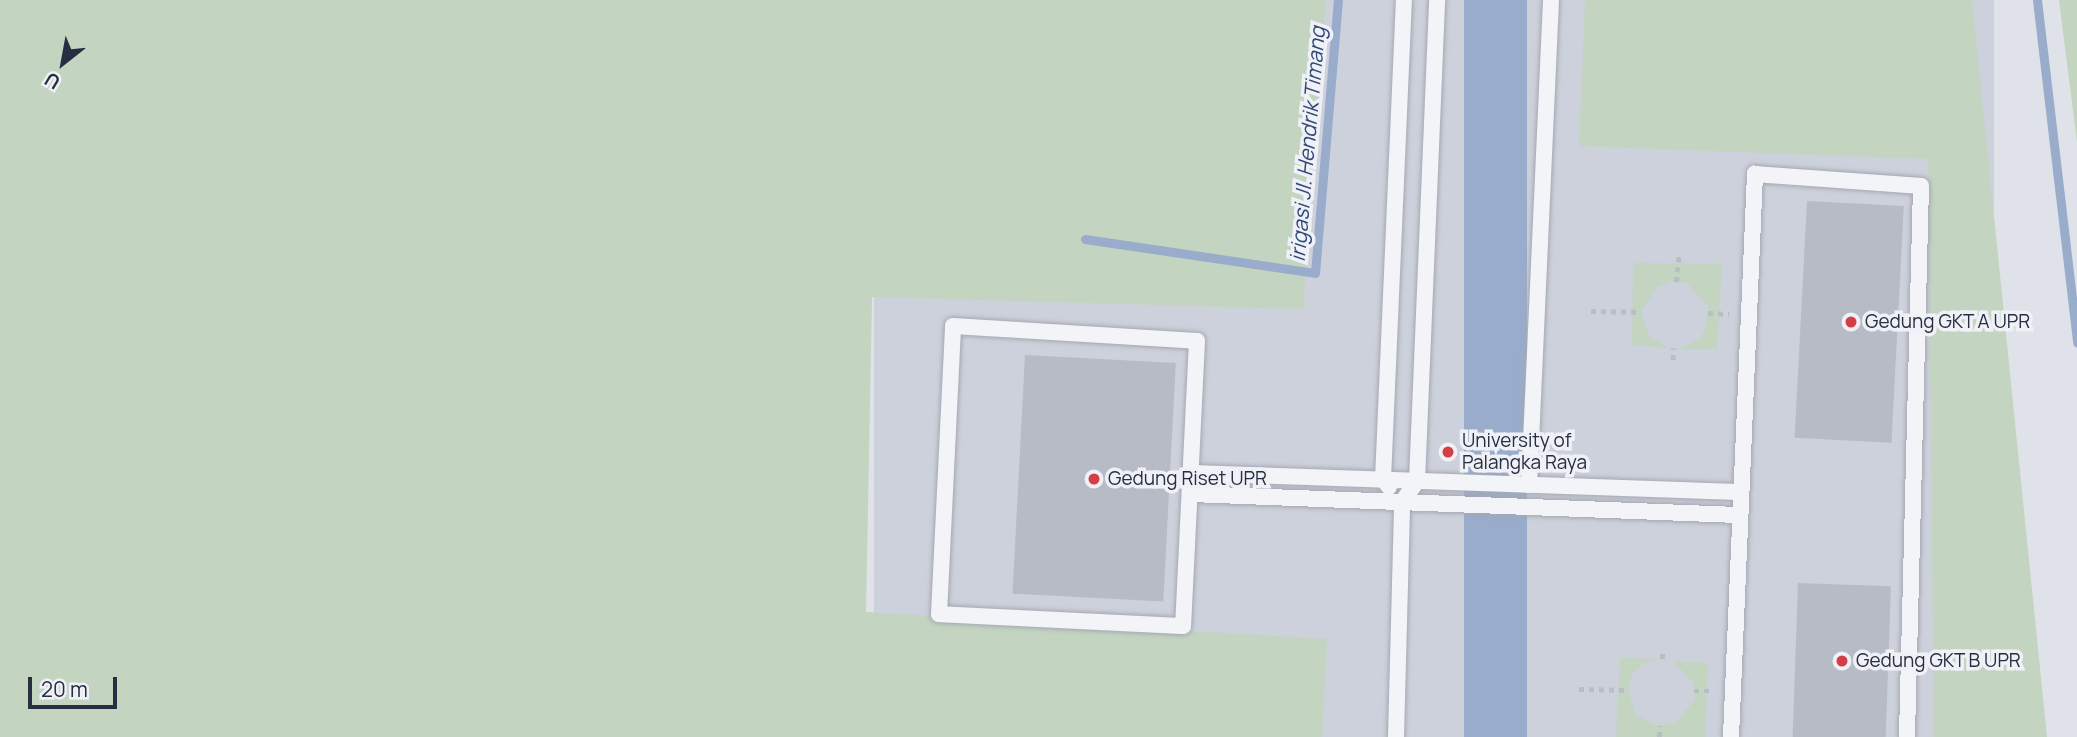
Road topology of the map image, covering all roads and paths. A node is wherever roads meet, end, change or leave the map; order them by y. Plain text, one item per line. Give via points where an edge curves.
1 (1404, 0) edge
2 (1437, 0) edge
3 (1551, 0) edge
4 (1679, 252) dead end
5 (1676, 282) dead end
6 (1591, 310) dead end
7 (1641, 312) dead end
8 (1673, 348) dead end
9 (1673, 360) dead end
10 (1192, 473) junction
11 (1383, 480) junction
12 (1417, 481) junction
13 (1529, 485) junction
14 (1739, 492) junction
15 (1191, 495) junction
16 (1402, 502) junction
17 (1738, 514) junction
18 (1662, 650) dead end
19 (1662, 659) dead end
20 (1579, 689) dead end
21 (1628, 690) dead end
22 (1660, 726) dead end
23 (1396, 737) edge
24 (1659, 737) edge
25 (1731, 737) edge
26 (1907, 737) edge

1 - 11 lane
2 - 12 lane
3 - 13 lane
4 - 5 path
6 - 7 path
8 - 9 path
10 - 11 lane
10 - 15 lane
10 - 15 lane via 1197,341 953,326 939,614 1183,626
11 - 12 lane
11 - 16 lane
12 - 13 lane
12 - 16 lane
13 - 14 lane
14 - 17 lane
14 - 26 lane via 1755,174 1921,186
15 - 16 lane
16 - 17 lane
16 - 23 lane
17 - 25 lane
18 - 19 path
20 - 21 path
22 - 24 path

